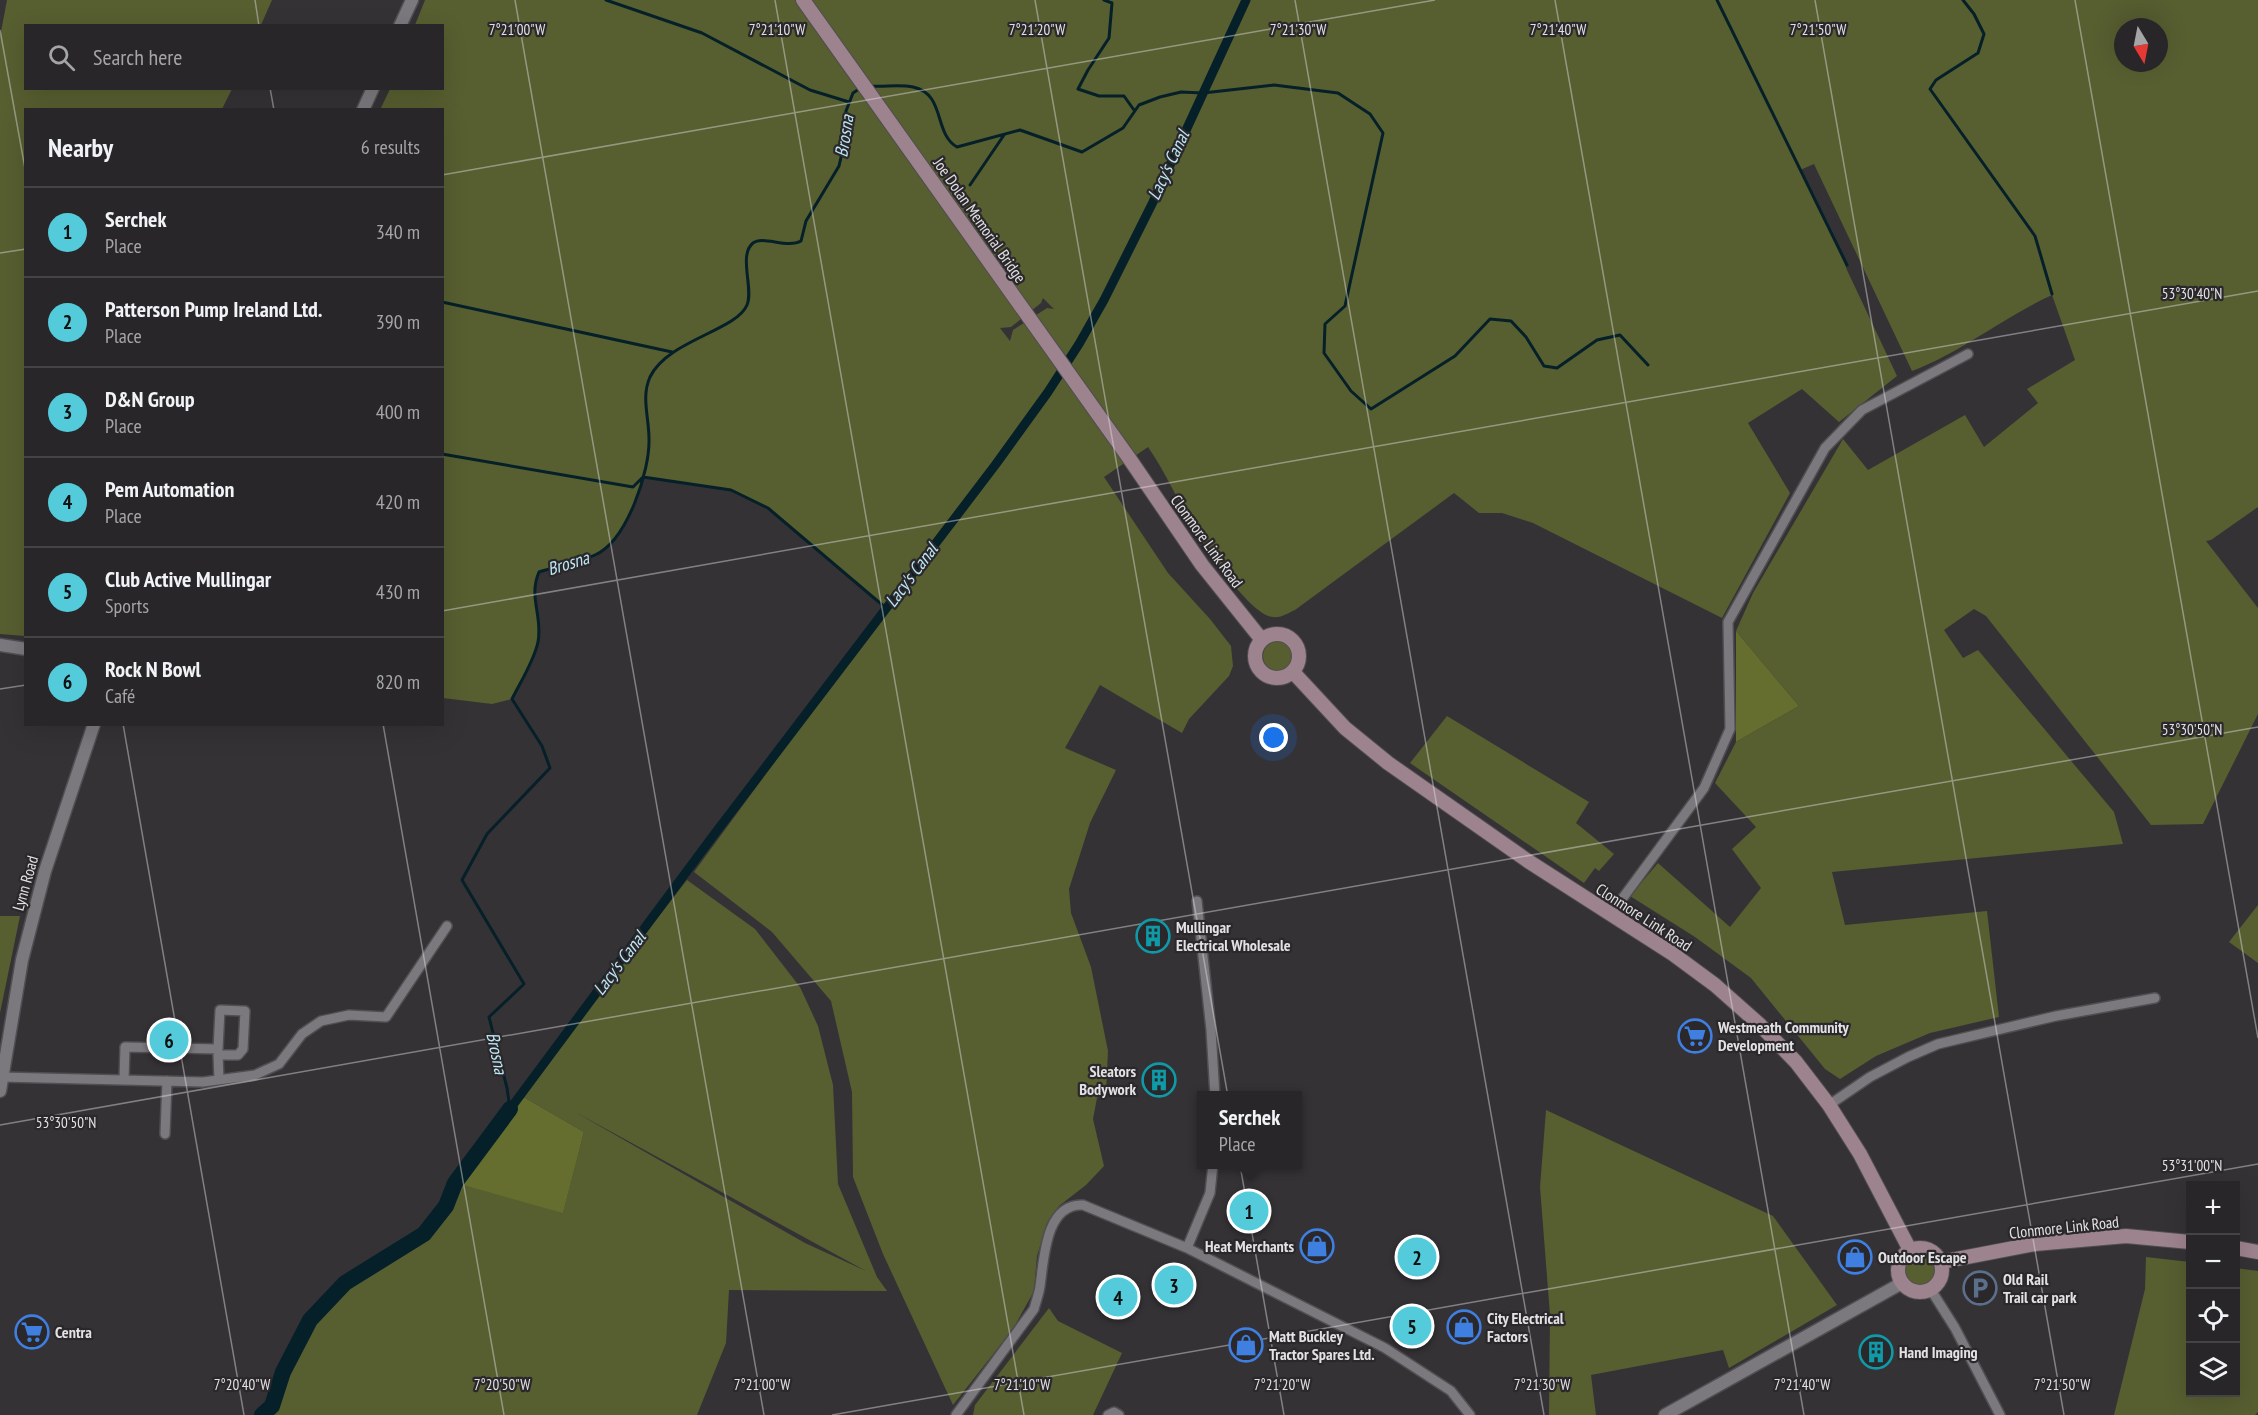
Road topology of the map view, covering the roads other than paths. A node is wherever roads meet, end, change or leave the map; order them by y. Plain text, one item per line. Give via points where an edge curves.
1 (412, 0) edge
2 (803, 0) edge
3 (401, 24) edge
4 (372, 90) edge
5 (364, 108) edge
6 (1968, 354) dead end
7 (1129, 458) joint
8 (1262, 640) junction
9 (0, 645) edge
10 (24, 648) edge
11 (1293, 672) junction
12 (93, 726) edge
13 (1197, 902) dead end
14 (1611, 914) junction
15 (447, 926) dead end
16 (2155, 998) dead end
17 (1, 1077) edge
18 (124, 1080) junction
19 (219, 1080) junction
20 (167, 1081) junction
21 (0, 1091) edge
22 (1215, 1091) edge
23 (1829, 1105) junction
24 (165, 1134) dead end
25 (1212, 1169) edge
26 (2186, 1242) edge
27 (1187, 1248) junction
28 (2240, 1249) edge
29 (1910, 1250) junction
30 (2258, 1252) edge
31 (1941, 1262) junction
32 (1902, 1283) junction
33 (1931, 1290) junction
34 (956, 1415) edge
35 (1108, 1415) edge
36 (1119, 1415) edge
37 (1470, 1415) edge
38 (1665, 1415) edge
39 (2000, 1415) edge

1 - 3 street
2 - 7 main road, Joe Dolan Memorial Bridge
4 - 5 street
6 - 14 street via 1862,410 1825,448 1728,622 1730,729 1704,788
7 - 8 main road, Clonmore Link Road via 1202,566
8 - 11 main road via 1281,634 1293,640 1300,652
8 - 11 main road via 1255,660 1262,673 1281,679
9 - 10 street
11 - 14 main road, Clonmore Link Road via 1345,728 1388,763
12 - 17 street, Lynn Road via 45,871 22,960
13 - 22 street
14 - 23 main road, Clonmore Link Road via 1715,985 1796,1062
15 - 19 street via 386,1017 349,1015 321,1021 302,1034 279,1064 255,1075
16 - 23 street via 1938,1044 1870,1077
17 - 18 street
17 - 21 street, Lynn Road
18 - 19 street via 125,1047 218,1049 220,1010 245,1011 243,1049 238,1055 218,1055
18 - 20 street
19 - 20 street
20 - 24 street
23 - 29 main road, Clonmore Link Road via 1860,1154
25 - 27 street via 1210,1193
26 - 31 main road, Clonmore Link Road via 2126,1236 2036,1244
27 - 34 street via 1083,1204 1074,1204 1061,1212 1049,1231 1034,1309
27 - 37 street via 1385,1348 1451,1391
28 - 30 main road
29 - 31 main road via 1924,1248
29 - 32 main road via 1899,1261 1898,1276
31 - 33 main road via 1942,1275
32 - 33 main road via 1918,1293
32 - 38 street
33 - 39 street
35 - 36 street

